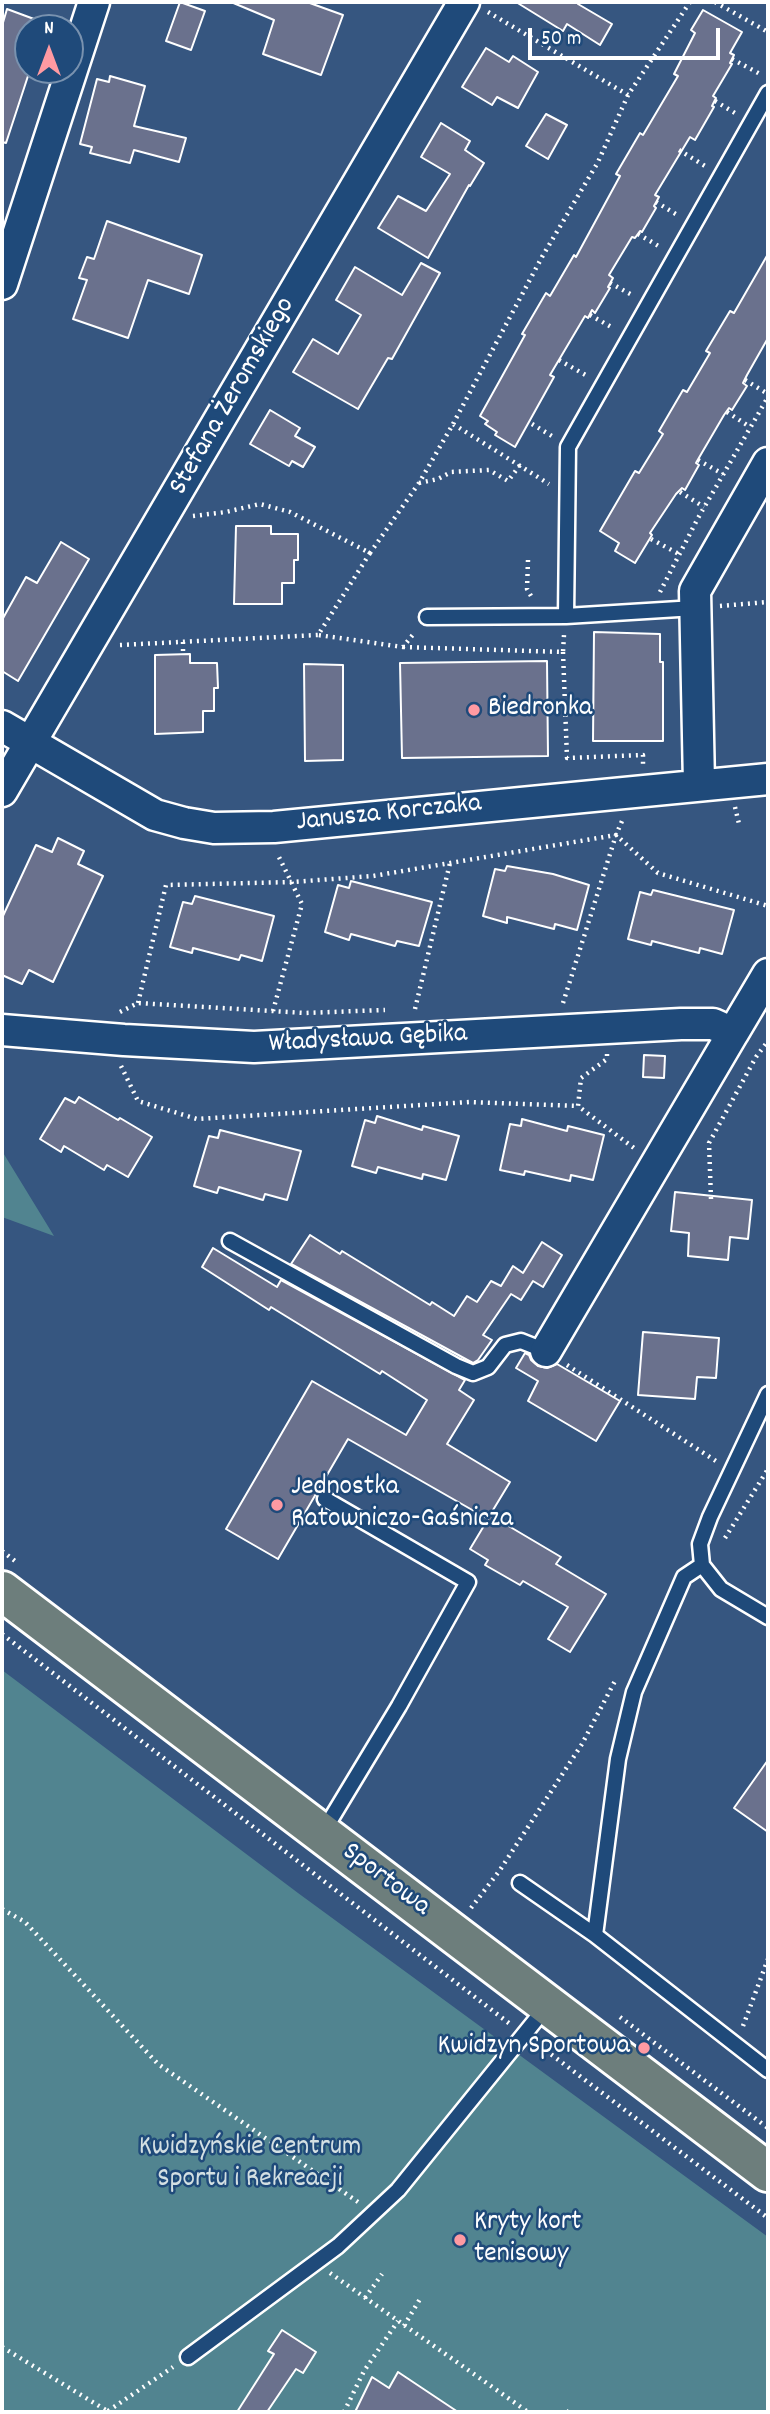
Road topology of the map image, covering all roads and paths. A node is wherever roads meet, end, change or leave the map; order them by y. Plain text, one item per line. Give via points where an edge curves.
1 (94, 2) edge
2 (690, 2) edge
3 (715, 2) edge
4 (473, 5) edge
5 (768, 32) edge
6 (732, 59) dead end
7 (768, 79) edge
8 (768, 93) edge
9 (628, 95) junction
10 (715, 102) dead end
11 (736, 114) dead end
12 (679, 150) dead end
13 (706, 167) dead end
14 (656, 202) dead end
15 (687, 220) dead end
16 (638, 234) dead end
17 (669, 252) dead end
18 (610, 283) dead end
19 (2, 284) edge
20 (640, 300) dead end
21 (590, 315) dead end
22 (621, 333) dead end
23 (559, 360) dead end
24 (593, 379) dead end
25 (745, 380) dead end
26 (768, 395) edge
27 (726, 412) dead end
28 (453, 424) junction
29 (750, 427) junction
30 (698, 460) dead end
31 (768, 463) edge
32 (520, 465) junction
33 (723, 474) junction
34 (419, 482) junction
35 (680, 492) dead end
36 (569, 499) junction
37 (170, 505) junction
38 (704, 507) junction
39 (651, 539) dead end
40 (370, 553) junction
41 (679, 554) junction
42 (528, 560) dead end
43 (654, 599) dead end
44 (768, 602) edge
45 (695, 608) junction
46 (566, 609) junction
47 (428, 617) joint
48 (318, 635) junction
49 (183, 642) junction
50 (86, 647) junction
51 (403, 647) junction
52 (183, 651) dead end
53 (563, 652) junction
54 (2, 726) edge
55 (31, 742) junction
56 (631, 756) dead end
57 (768, 779) edge
58 (699, 785) junction
59 (2, 791) edge
60 (264, 827) junction
61 (616, 835) junction
62 (450, 863) junction
63 (292, 882) junction
64 (768, 906) edge
65 (768, 974) edge
66 (138, 1003) junction
67 (550, 1003) dead end
68 (563, 1003) junction
69 (574, 1003) dead end
70 (428, 1008) dead end
71 (127, 1009) junction
72 (387, 1010) dead end
73 (273, 1011) junction
74 (119, 1027) junction
75 (607, 1029) junction
76 (2, 1030) edge
77 (733, 1033) junction
78 (768, 1041) edge
79 (578, 1106) junction
80 (646, 1183) junction
81 (711, 1199) dead end
82 (230, 1241) dead end
83 (546, 1351) junction
84 (768, 1394) edge
85 (768, 1469) edge
86 (731, 1470) junction
87 (766, 1479) edge
88 (325, 1499) dead end
89 (702, 1565) junction
90 (2, 1591) edge
91 (768, 1617) edge
92 (2, 1634) edge
93 (621, 1669) dead end
94 (322, 1833) junction
95 (520, 1883) dead end
96 (2, 1909) edge
97 (455, 1935) junction
98 (595, 1935) junction
99 (768, 1959) edge
100 (548, 2005) junction
101 (524, 2034) junction
102 (735, 2045) junction
103 (768, 2070) edge
104 (768, 2172) edge
105 (374, 2213) junction
106 (768, 2218) edge
107 (315, 2263) junction
108 (382, 2274) dead end
109 (365, 2298) junction
110 (420, 2299) dead end
111 (398, 2321) junction
112 (404, 2326) junction
113 (2, 2347) edge
114 (188, 2357) joint
115 (109, 2412) edge
116 (344, 2412) edge
117 (528, 2412) edge

1 - 19 street
2 - 9 path
3 - 5 path
4 - 9 path
4 - 37 street, Stefana Żeromskiego
6 - 7 path
8 - 36 lane via 568,447
9 - 28 path via 598,162
10 - 11 path
12 - 13 path
14 - 15 path
16 - 17 path
18 - 20 path
21 - 22 path
23 - 24 path
25 - 26 path
26 - 29 path
27 - 29 path
28 - 32 path
28 - 34 path
29 - 33 path
30 - 33 path
31 - 45 street via 695,591
32 - 34 path via 508,481 489,470 451,472
32 - 36 path
33 - 38 path
34 - 40 path
35 - 38 path
36 - 46 lane
37 - 40 path via 195,518 260,504 290,512
37 - 50 street, Stefana Żeromskiego
38 - 41 path
39 - 41 path
40 - 48 path
41 - 43 path
42 - 46 path via 529,595
44 - 45 path
45 - 46 lane
45 - 58 street
46 - 47 lane
46 - 53 path
47 - 51 path
48 - 49 path
48 - 51 path
49 - 50 path
49 - 52 path
50 - 55 street, Stefana Żeromskiego
51 - 53 path
53 - 56 path via 567,758
54 - 55 street, Janusza Korczaka
55 - 59 street, Stefana Żeromskiego
55 - 60 street, Janusza Korczaka via 155,815 199,826
57 - 58 street, Janusza Korczaka
58 - 60 street, Janusza Korczaka
60 - 63 path
61 - 62 path
61 - 64 path via 658,873
61 - 68 path
62 - 63 path via 373,876
62 - 70 path via 415,1009
63 - 66 path via 166,884
63 - 73 path via 302,904
65 - 77 street
66 - 71 path
66 - 73 path
67 - 68 path
68 - 69 path
71 - 74 path
71 - 74 path
72 - 73 path
74 - 75 street, Władysława Gębika via 254,1047
74 - 76 street, Władysława Gębika
74 - 79 path via 121,1066 138,1101 197,1119 469,1102
75 - 77 street, Władysława Gębika via 713,1024
75 - 79 path via 607,1059 581,1078
77 - 80 street
78 - 81 path via 709,1143
79 - 80 path via 637,1150
80 - 83 street
82 - 83 lane via 473,1373 488,1367 505,1345 521,1341
83 - 86 path
84 - 86 lane
85 - 87 path
86 - 89 lane via 700,1544
87 - 89 path via 715,1555
88 - 94 lane via 468,1582
89 - 91 lane via 721,1589
89 - 98 lane via 684,1577 634,1692 618,1759
90 - 94 main road, Sportowa
92 - 101 path
93 - 97 path via 582,1744
94 - 97 main road, Sportowa
95 - 98 lane
96 - 105 path via 25,1922 158,2064
97 - 100 main road, Sportowa
98 - 102 lane
99 - 102 path
100 - 101 lane
100 - 104 main road, Sportowa
101 - 105 lane via 398,2190
101 - 106 path
102 - 103 lane
105 - 107 lane
107 - 109 path
107 - 114 lane
108 - 109 path
109 - 111 path
110 - 112 path
111 - 112 path
111 - 116 path via 364,2371
112 - 117 path
113 - 115 path
114 - 115 path

